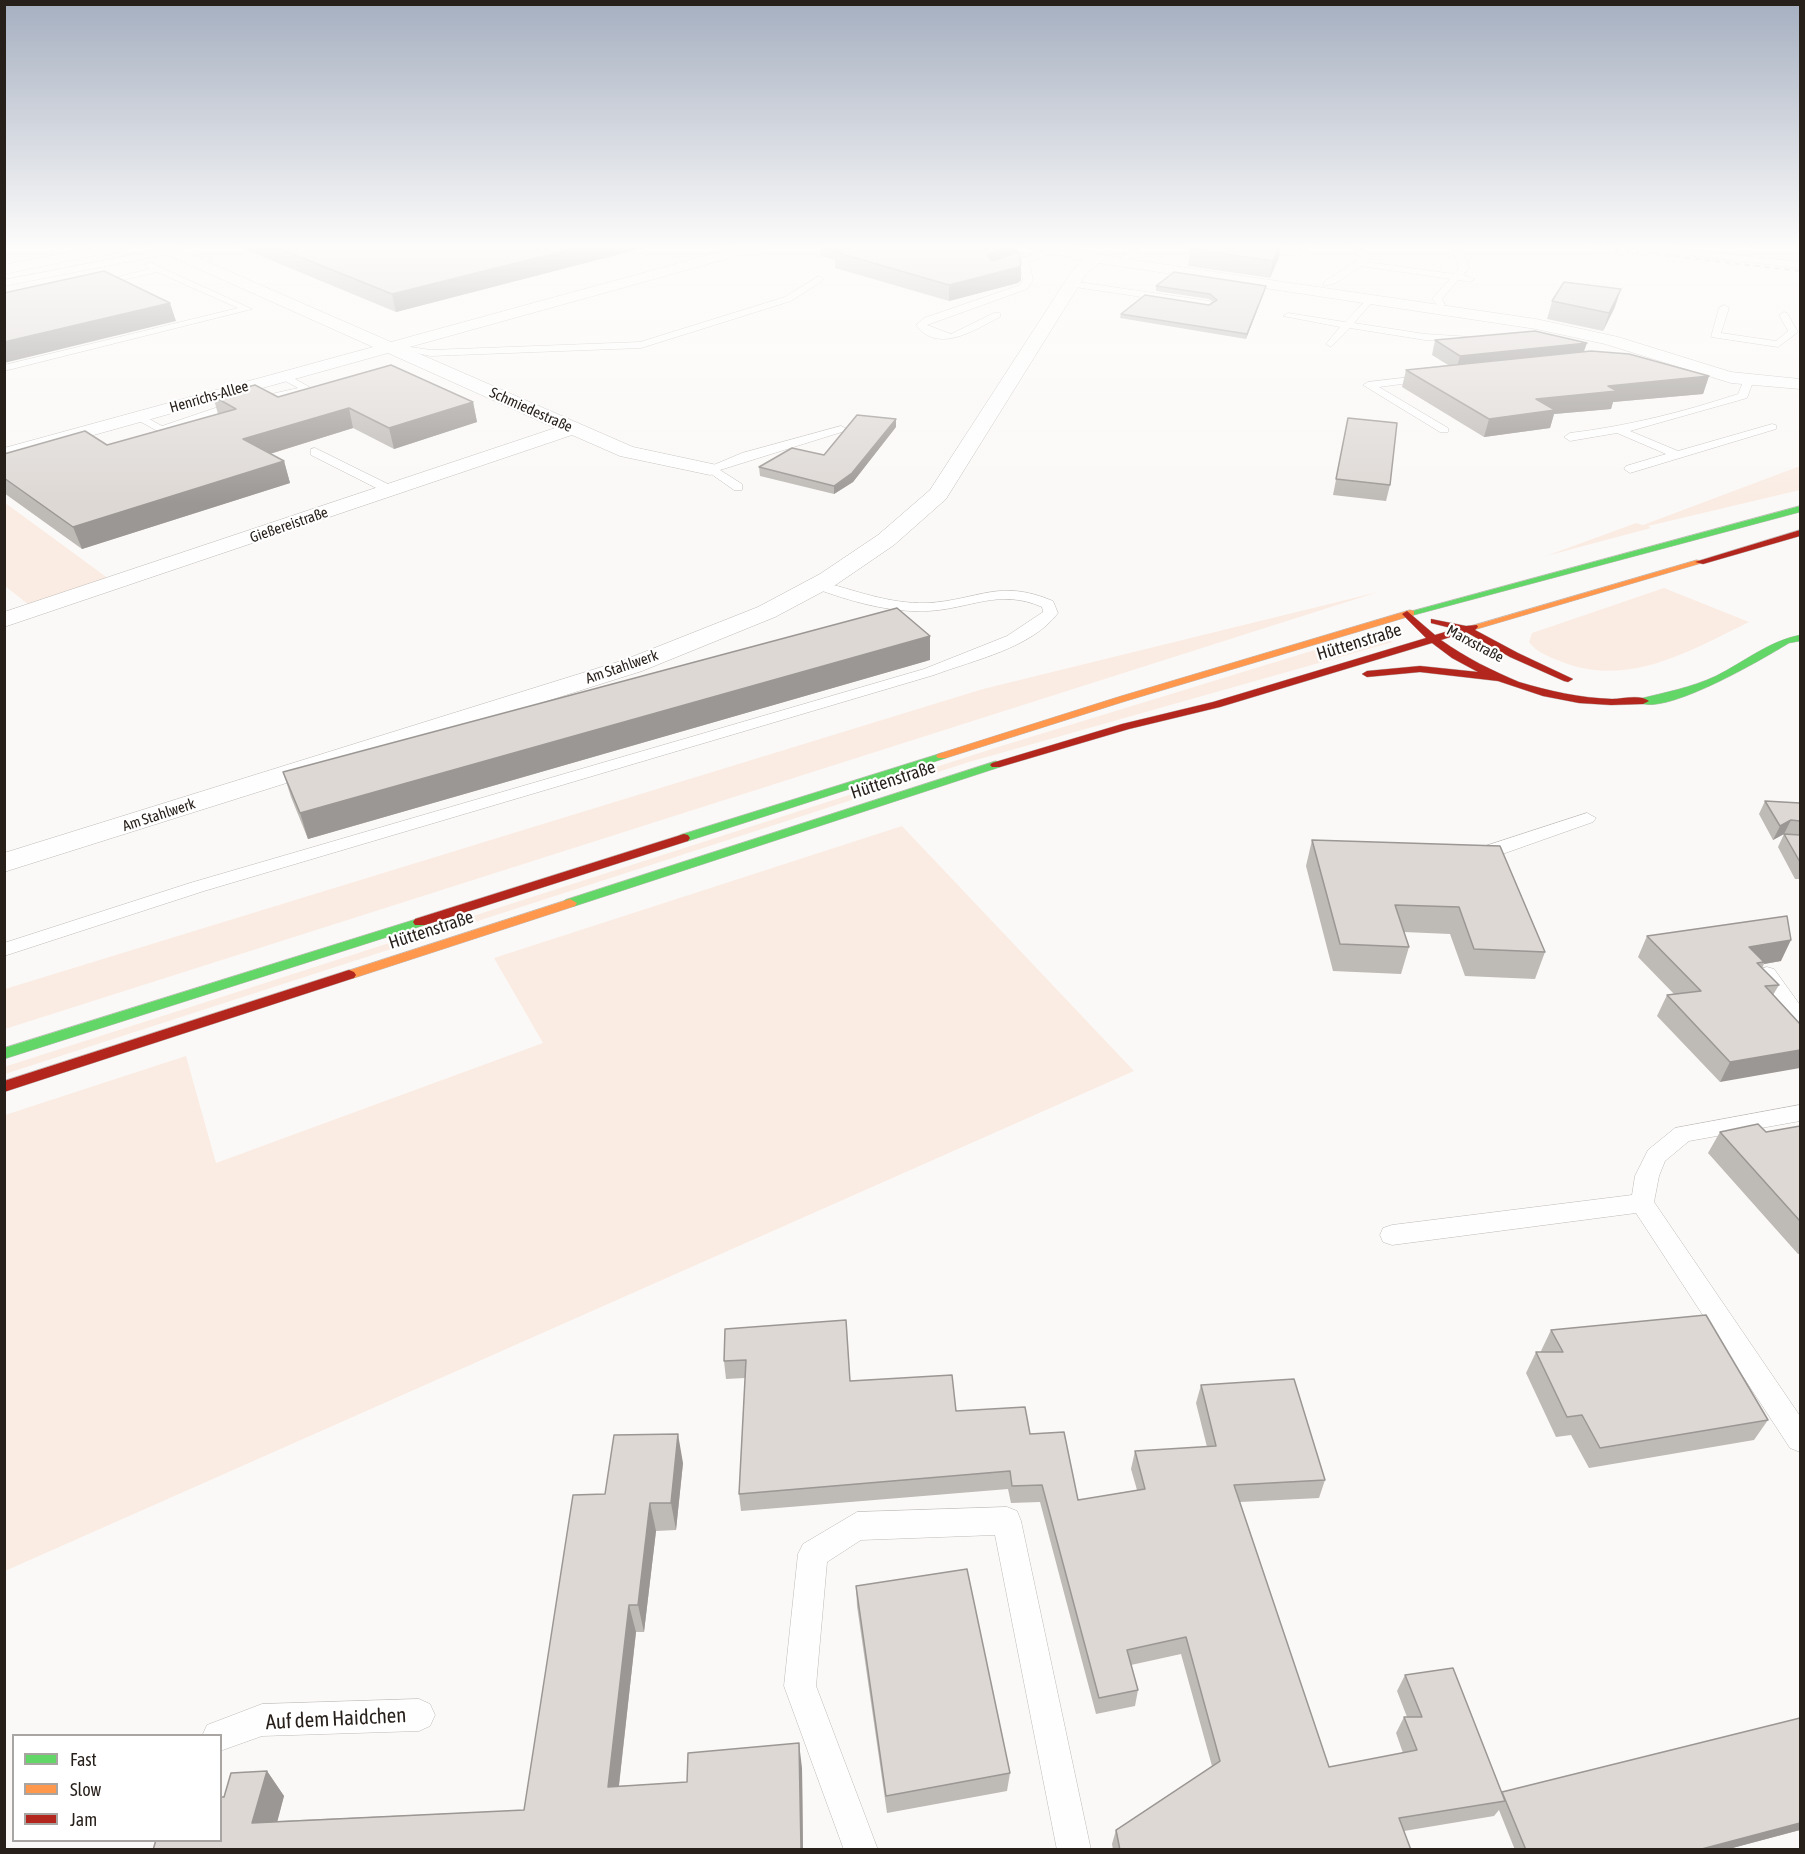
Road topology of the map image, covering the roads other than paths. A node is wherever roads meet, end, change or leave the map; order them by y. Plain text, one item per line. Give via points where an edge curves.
1 (154, 332) edge
2 (355, 332) edge
3 (446, 332) edge
4 (684, 332) edge
5 (931, 332) edge
6 (963, 332) edge
7 (1041, 332) edge
8 (1342, 332) edge
9 (1393, 332) edge
10 (1578, 332) edge
11 (1716, 332) edge
12 (1797, 333) edge
13 (1493, 341) edge
14 (1331, 344) dead end
15 (390, 347) junction
16 (1649, 354) junction
17 (1625, 357) edge
18 (4, 368) edge
19 (284, 376) junction
20 (1445, 376) edge
21 (1748, 382) junction
22 (1800, 384) edge
23 (138, 417) junction
24 (1772, 427) dead end
25 (573, 428) junction
26 (841, 429) dead end
27 (1444, 430) dead end
28 (1621, 431) junction
29 (1570, 436) dead end
30 (315, 452) edge
31 (4, 454) edge
32 (1678, 454) junction
33 (710, 469) junction
34 (1630, 469) dead end
35 (738, 487) dead end
36 (390, 490) junction
37 (1800, 508) edge
38 (1800, 533) edge
39 (819, 585) junction
40 (1407, 614) junction
41 (4, 620) edge
42 (1467, 629) junction
43 (1800, 638) edge
44 (1431, 639) junction
45 (1507, 679) junction
46 (1580, 681) dead end
47 (1216, 705) junction
48 (1587, 818) dead end
49 (1462, 857) edge
50 (4, 863) edge
51 (4, 950) edge
52 (1767, 974) edge
53 (1800, 1020) edge
54 (4, 1054) edge
55 (4, 1087) edge
56 (1800, 1113) edge
57 (1642, 1203) junction
58 (1392, 1235) dead end
59 (1800, 1439) edge
60 (419, 1715) dead end
61 (222, 1735) edge
62 (861, 1850) edge
63 (1074, 1850) edge

1 - 18 lane
2 - 15 street, Schmiedestraße
3 - 15 street, Henrichs-Allee
4 - 15 lane via 641,345 431,353
5 - 6 lane via 952,337
7 - 39 street, Am Stahlwerk via 938,494 876,549
8 - 14 lane
9 - 13 lane
10 - 16 street
11 - 12 lane via 1715,335 1779,344
15 - 19 street, Henrichs-Allee
15 - 25 street, Schmiedestraße
16 - 17 lane
16 - 21 street
19 - 23 street, Henrichs-Allee
19 - 23 lane via 308,388 231,405 161,430
20 - 27 lane via 1368,385
21 - 22 street
21 - 28 lane via 1743,396
23 - 31 street, Henrichs-Allee
24 - 32 lane
25 - 33 street, Schmiedestraße via 627,452
25 - 36 street, Gießereistraße
26 - 33 lane
28 - 29 lane
28 - 32 lane
30 - 36 lane
32 - 34 lane
33 - 35 lane
36 - 41 street, Gießereistraße
37 - 40 main road, Hüttenstraße
38 - 42 main road, Hüttenstraße
39 - 50 street, Am Stahlwerk via 710,637 609,673
39 - 51 lane via 864,602 927,607 1017,592 1048,604 1051,613 1043,623 1025,633 930,672 197,887
40 - 42 main road, Marxstraße
40 - 44 main road, Marxstraße
40 - 54 main road, Hüttenstraße via 1000,737
42 - 44 main road, Hüttenstraße
42 - 46 main road, Marxstraße via 1514,655
43 - 45 main road, Marxstraße via 1786,641 1695,690 1658,700 1585,700
44 - 45 main road, Marxstraße
44 - 47 main road, Hüttenstraße
45 - 47 main road via 1420,669 1383,670
47 - 55 main road, Hüttenstraße via 1126,726 983,769
48 - 49 lane via 1488,853
52 - 53 lane
56 - 57 lane via 1683,1134 1656,1156
57 - 58 lane
57 - 59 lane
60 - 61 lane, Auf dem Haidchen via 262,1720
62 - 63 lane via 800,1686 813,1554 856,1526 1006,1521

